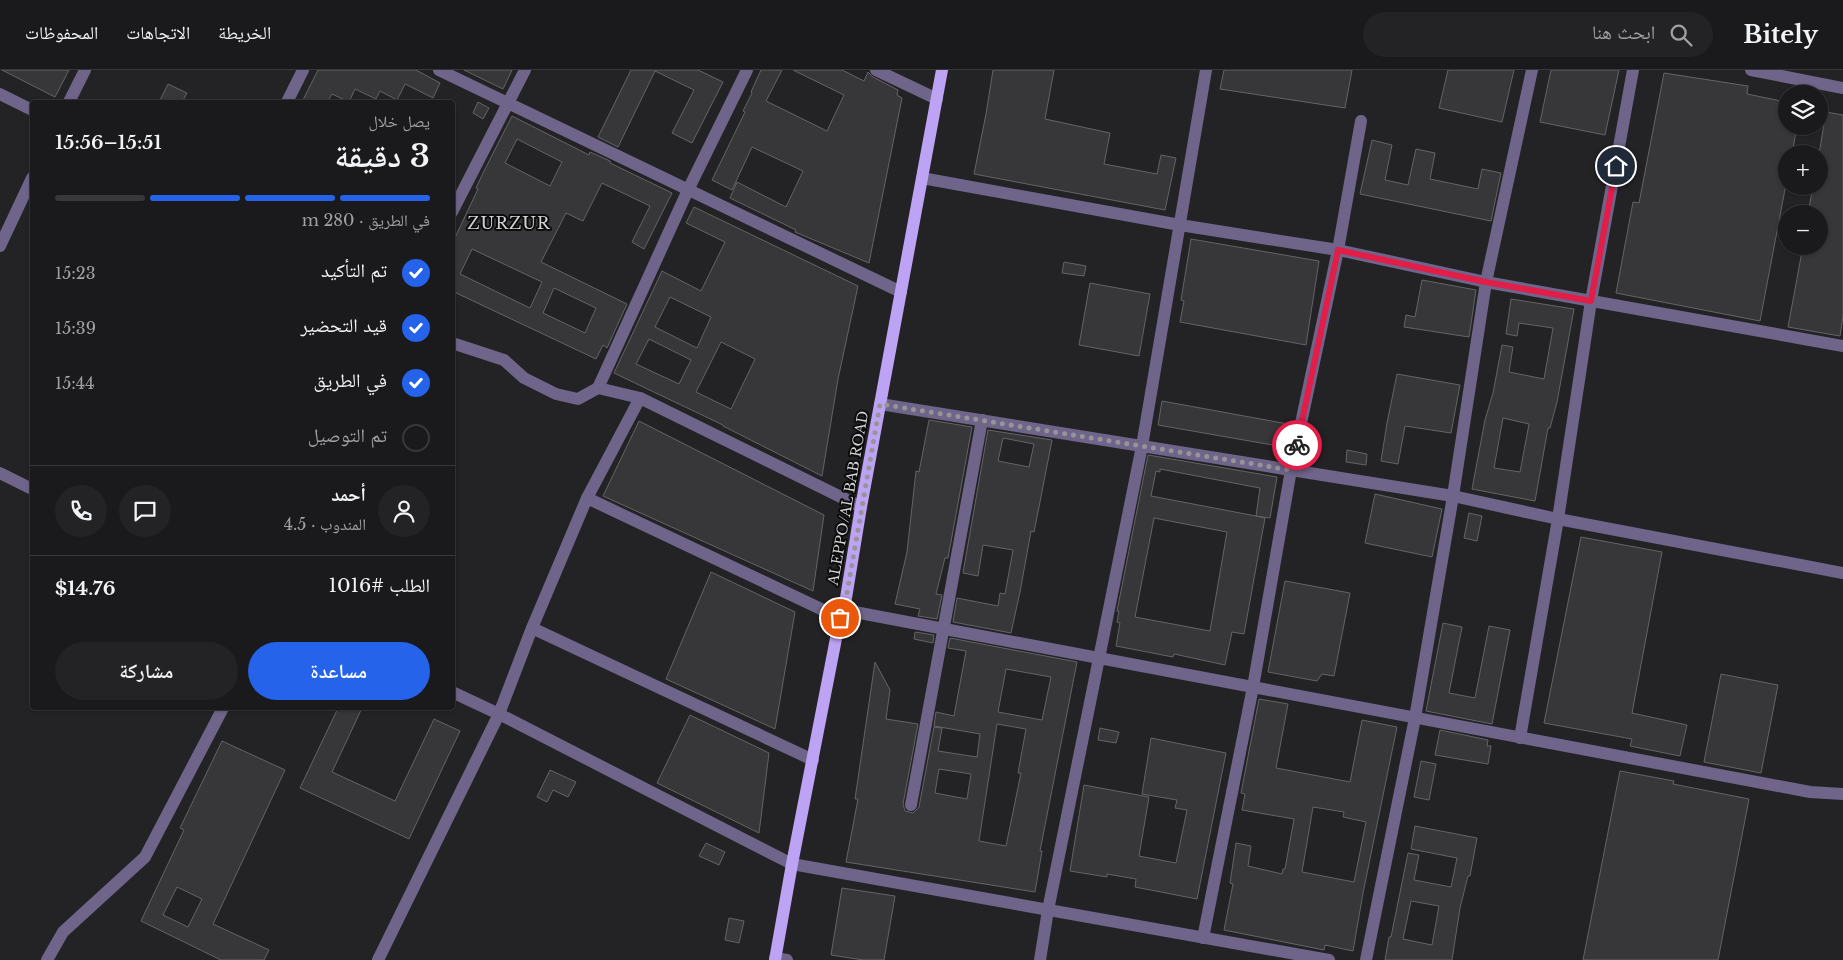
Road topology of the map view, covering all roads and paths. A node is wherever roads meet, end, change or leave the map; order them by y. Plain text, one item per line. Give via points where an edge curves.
1 (85, 70) edge
2 (303, 70) edge
3 (439, 70) edge
4 (525, 70) edge
5 (747, 70) edge
6 (876, 70) edge
7 (942, 70) edge
8 (1206, 70) edge
9 (1532, 70) edge
10 (1633, 70) edge
11 (1751, 70) edge
12 (1843, 88) edge
13 (0, 94) edge
14 (937, 99) junction
15 (70, 100) edge
16 (288, 100) edge
17 (508, 103) junction
18 (30, 109) edge
19 (1361, 121) dead end
20 (922, 178) junction
21 (30, 182) edge
22 (688, 190) junction
23 (455, 206) edge
24 (1180, 225) junction
25 (0, 246) edge
26 (1338, 250) junction
27 (1486, 282) junction
28 (901, 292) junction
29 (1591, 301) junction
30 (455, 344) edge
31 (1843, 346) edge
32 (598, 388) junction
33 (640, 398) junction
34 (880, 404) junction
35 (982, 420) junction
36 (1142, 446) junction
37 (1291, 470) junction
38 (0, 473) edge
39 (30, 488) edge
40 (1453, 496) junction
41 (587, 498) junction
42 (861, 507) junction
43 (1558, 520) junction
44 (1843, 573) edge
45 (842, 614) junction
46 (532, 628) junction
47 (943, 628) junction
48 (1099, 658) junction
49 (1253, 687) junction
50 (455, 693) edge
51 (222, 710) edge
52 (499, 714) junction
53 (1415, 718) junction
54 (1520, 738) junction
55 (813, 760) junction
56 (1843, 794) edge
57 (911, 805) dead end
58 (792, 864) junction
59 (1048, 910) junction
60 (1203, 938) junction
61 (779, 959) edge
62 (47, 960) edge
63 (378, 960) edge
64 (1040, 960) edge
65 (1330, 960) edge
66 (1366, 960) edge

1 - 15 street
2 - 16 street
3 - 17 street
4 - 17 street
5 - 22 street
6 - 14 street
7 - 14 main road, ALEPPO/AL BAB ROAD
8 - 24 street
9 - 27 street
10 - 29 street
11 - 12 street
13 - 18 street
14 - 20 main road, ALEPPO/AL BAB ROAD
17 - 22 street
17 - 23 street
19 - 26 street
20 - 24 street
20 - 28 main road, ALEPPO/AL BAB ROAD
21 - 25 street
22 - 28 street
22 - 32 street
24 - 26 street
24 - 36 street
26 - 27 street
26 - 37 street
27 - 29 street
27 - 40 street
28 - 34 main road, ALEPPO/AL BAB ROAD
29 - 31 street
29 - 43 street
30 - 32 street via 504,360 524,378 556,394 578,399
32 - 33 street
33 - 41 street
33 - 42 street
34 - 35 street
34 - 42 main road, ALEPPO/AL BAB ROAD
35 - 36 street
35 - 47 street
36 - 37 street
36 - 48 street
37 - 40 street
37 - 49 street
38 - 39 street
40 - 43 street
40 - 53 street
41 - 45 street
41 - 46 street
42 - 45 main road, ALEPPO/AL BAB ROAD
43 - 44 street
43 - 54 street
45 - 47 street
45 - 55 main road, ALEPPO/AL BAB ROAD
46 - 52 street
46 - 55 street
47 - 48 street
47 - 57 street
48 - 49 street
48 - 59 street
49 - 53 street
49 - 60 street
50 - 52 street
51 - 62 street via 145,857 63,932
52 - 58 street
52 - 63 street
53 - 54 street
53 - 66 street
54 - 56 street via 1810,792
55 - 58 main road, ALEPPO/AL BAB ROAD
58 - 59 street
58 - 61 main road, ALEPPO/AL BAB ROAD
59 - 60 street
59 - 64 street
60 - 65 street

